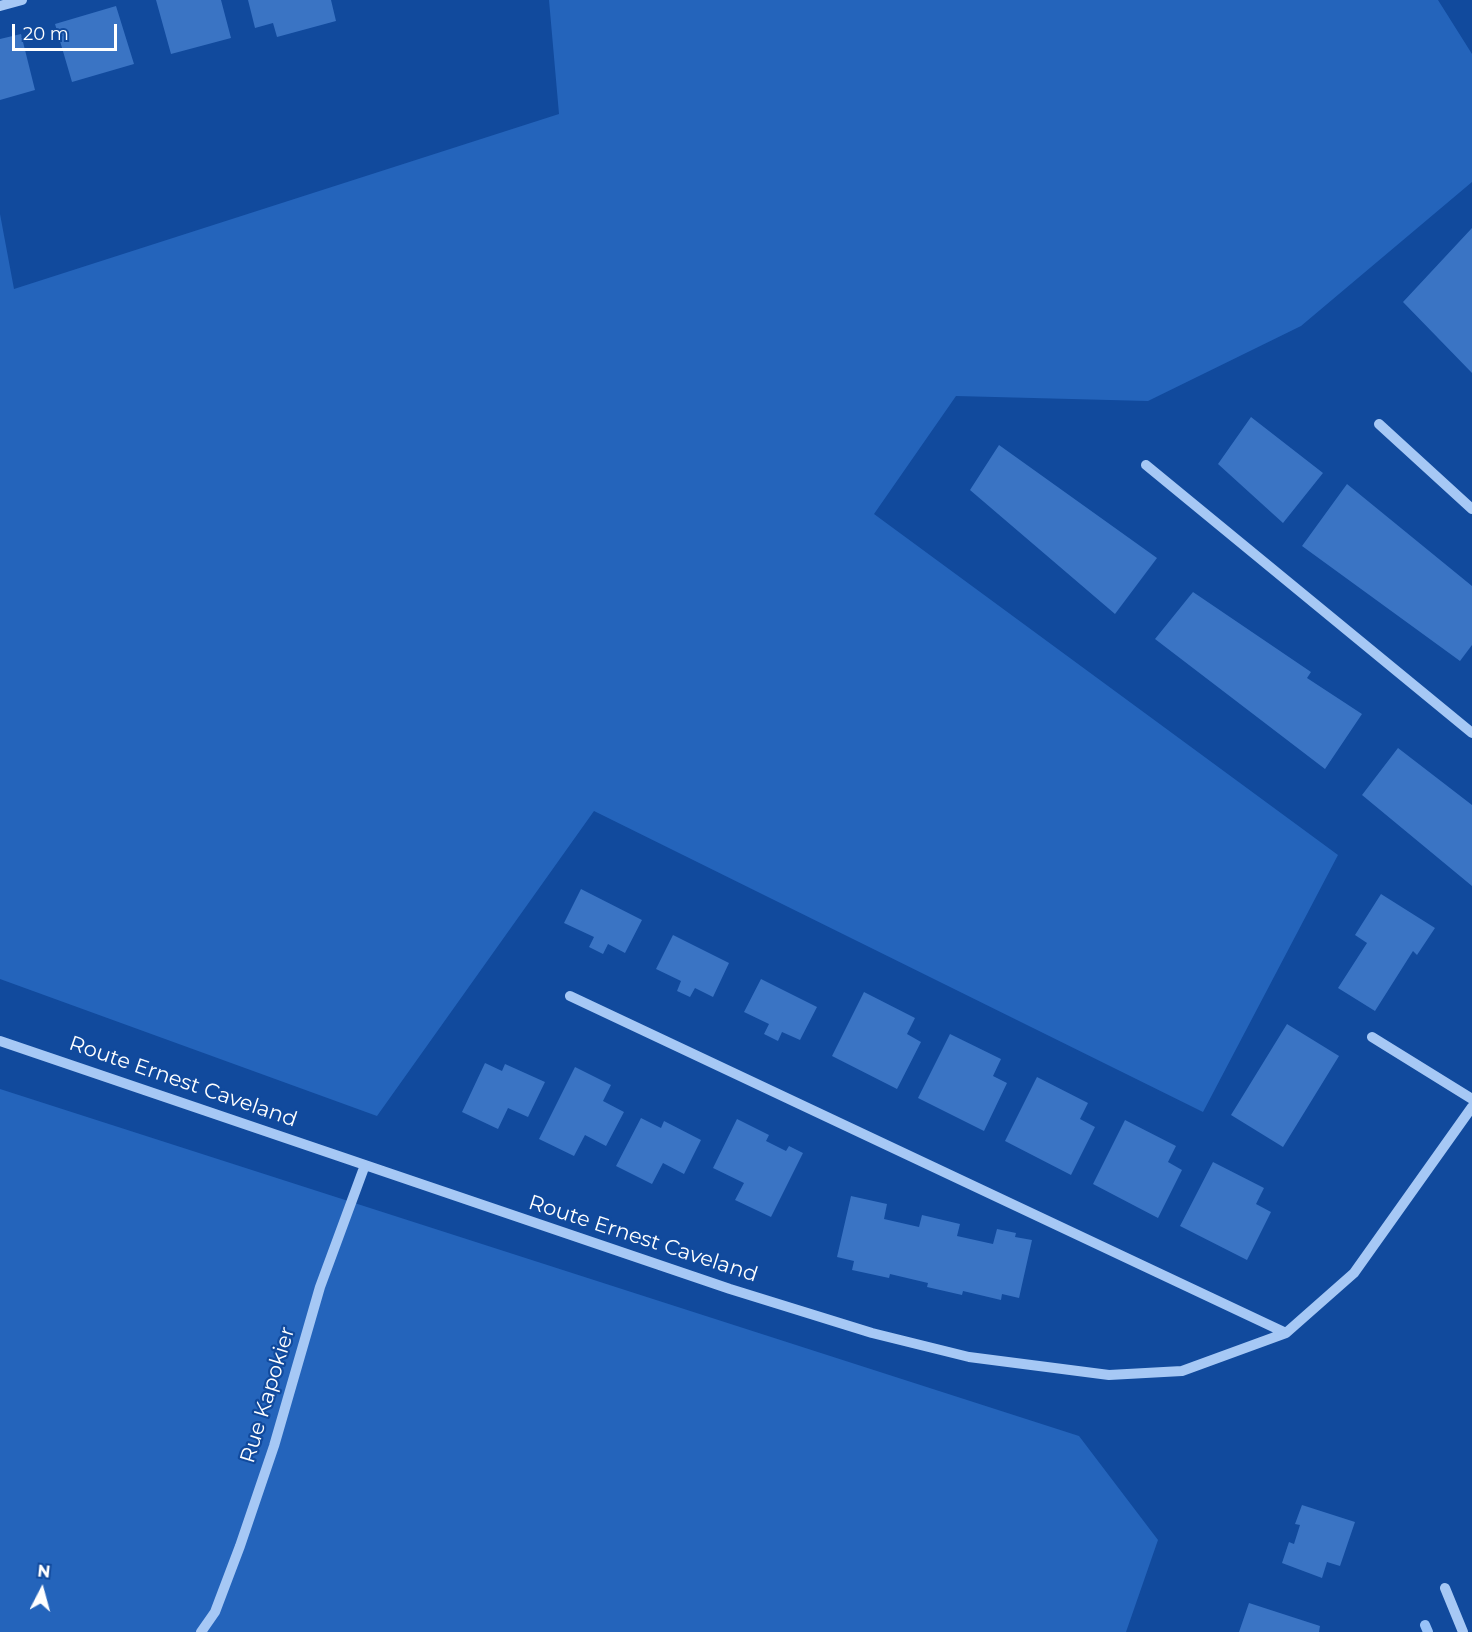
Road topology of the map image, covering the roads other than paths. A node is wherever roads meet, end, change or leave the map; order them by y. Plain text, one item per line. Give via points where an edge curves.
1 (22, 0) edge
2 (0, 6) edge
3 (1379, 424) dead end
4 (1146, 465) dead end
5 (1472, 508) edge
6 (1472, 733) edge
7 (570, 996) dead end
8 (1372, 1037) dead end
9 (0, 1041) edge
10 (1472, 1099) edge
11 (1472, 1107) edge
12 (365, 1165) junction
13 (1286, 1333) junction
14 (1445, 1588) dead end
15 (201, 1632) edge
16 (1463, 1632) edge

1 - 2 street
3 - 5 street
4 - 6 street
7 - 13 street
8 - 10 street
9 - 12 street, Route Ernest Caveland
11 - 13 street via 1354,1273
12 - 13 street, Route Ernest Caveland via 730,1289 872,1333 969,1357 1109,1375 1182,1371
12 - 15 street, Rue Kapokier via 320,1287 240,1546 215,1612
14 - 16 street

